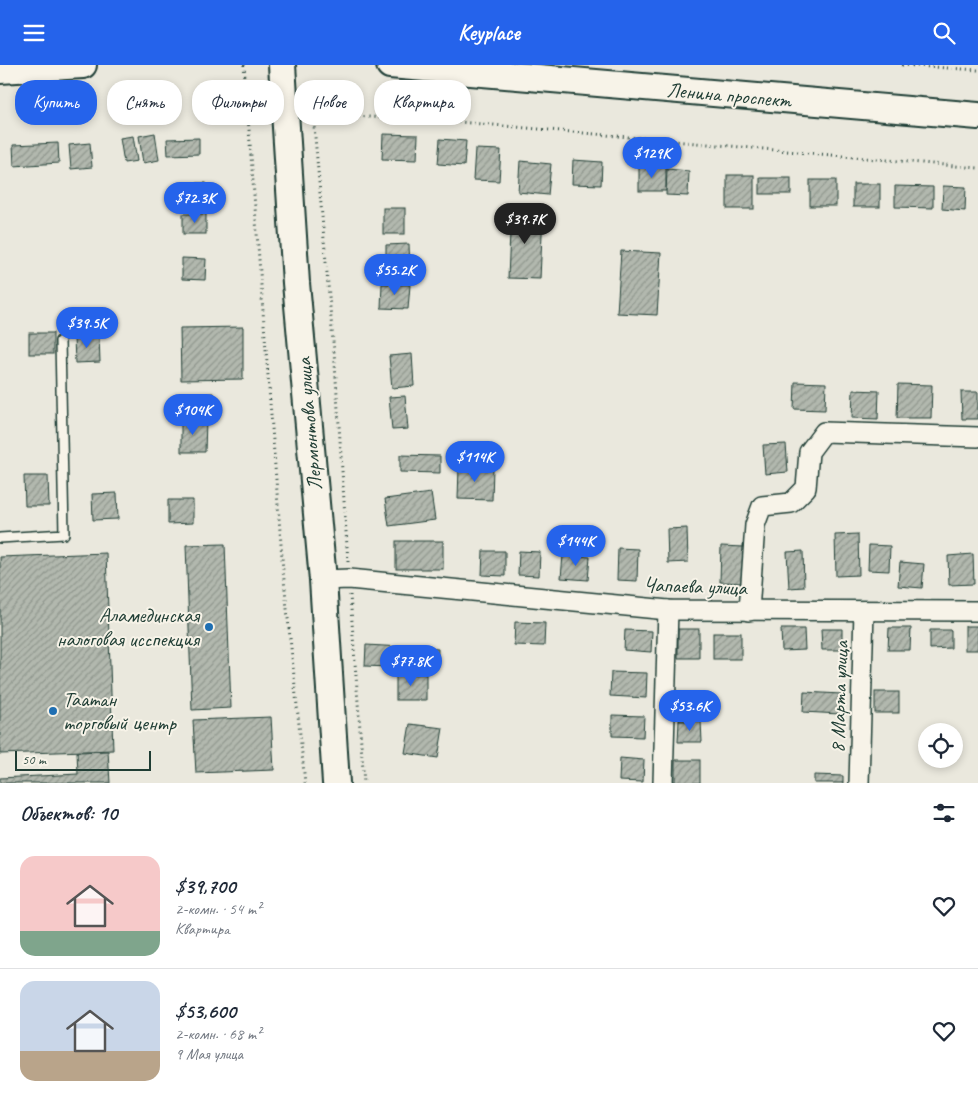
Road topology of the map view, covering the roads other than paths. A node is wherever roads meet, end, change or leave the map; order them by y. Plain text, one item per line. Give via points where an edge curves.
1 (83, 65) edge
2 (282, 65) edge
3 (390, 65) edge
4 (0, 70) edge
5 (978, 117) edge
6 (60, 341) dead end
7 (978, 437) edge
8 (0, 538) edge
9 (323, 580) junction
10 (668, 610) junction
11 (749, 611) junction
12 (864, 611) junction
13 (978, 611) edge
14 (336, 783) edge
15 (663, 783) edge
16 (859, 783) edge

1 - 4 main road
2 - 9 main road, Лермонтова улица via 296,283
3 - 5 main road, Ленина проспект
6 - 8 lane via 64,534
7 - 11 street via 824,433 808,451 806,488 791,503 762,506 755,525
9 - 10 street, Чапаева улица via 349,579
9 - 14 main road, Лермонтова улица
10 - 11 street, Чапаева улица
10 - 15 street
11 - 12 street, Чапаева улица
12 - 13 street, Чапаева улица
12 - 16 street, 8 Марта улица

